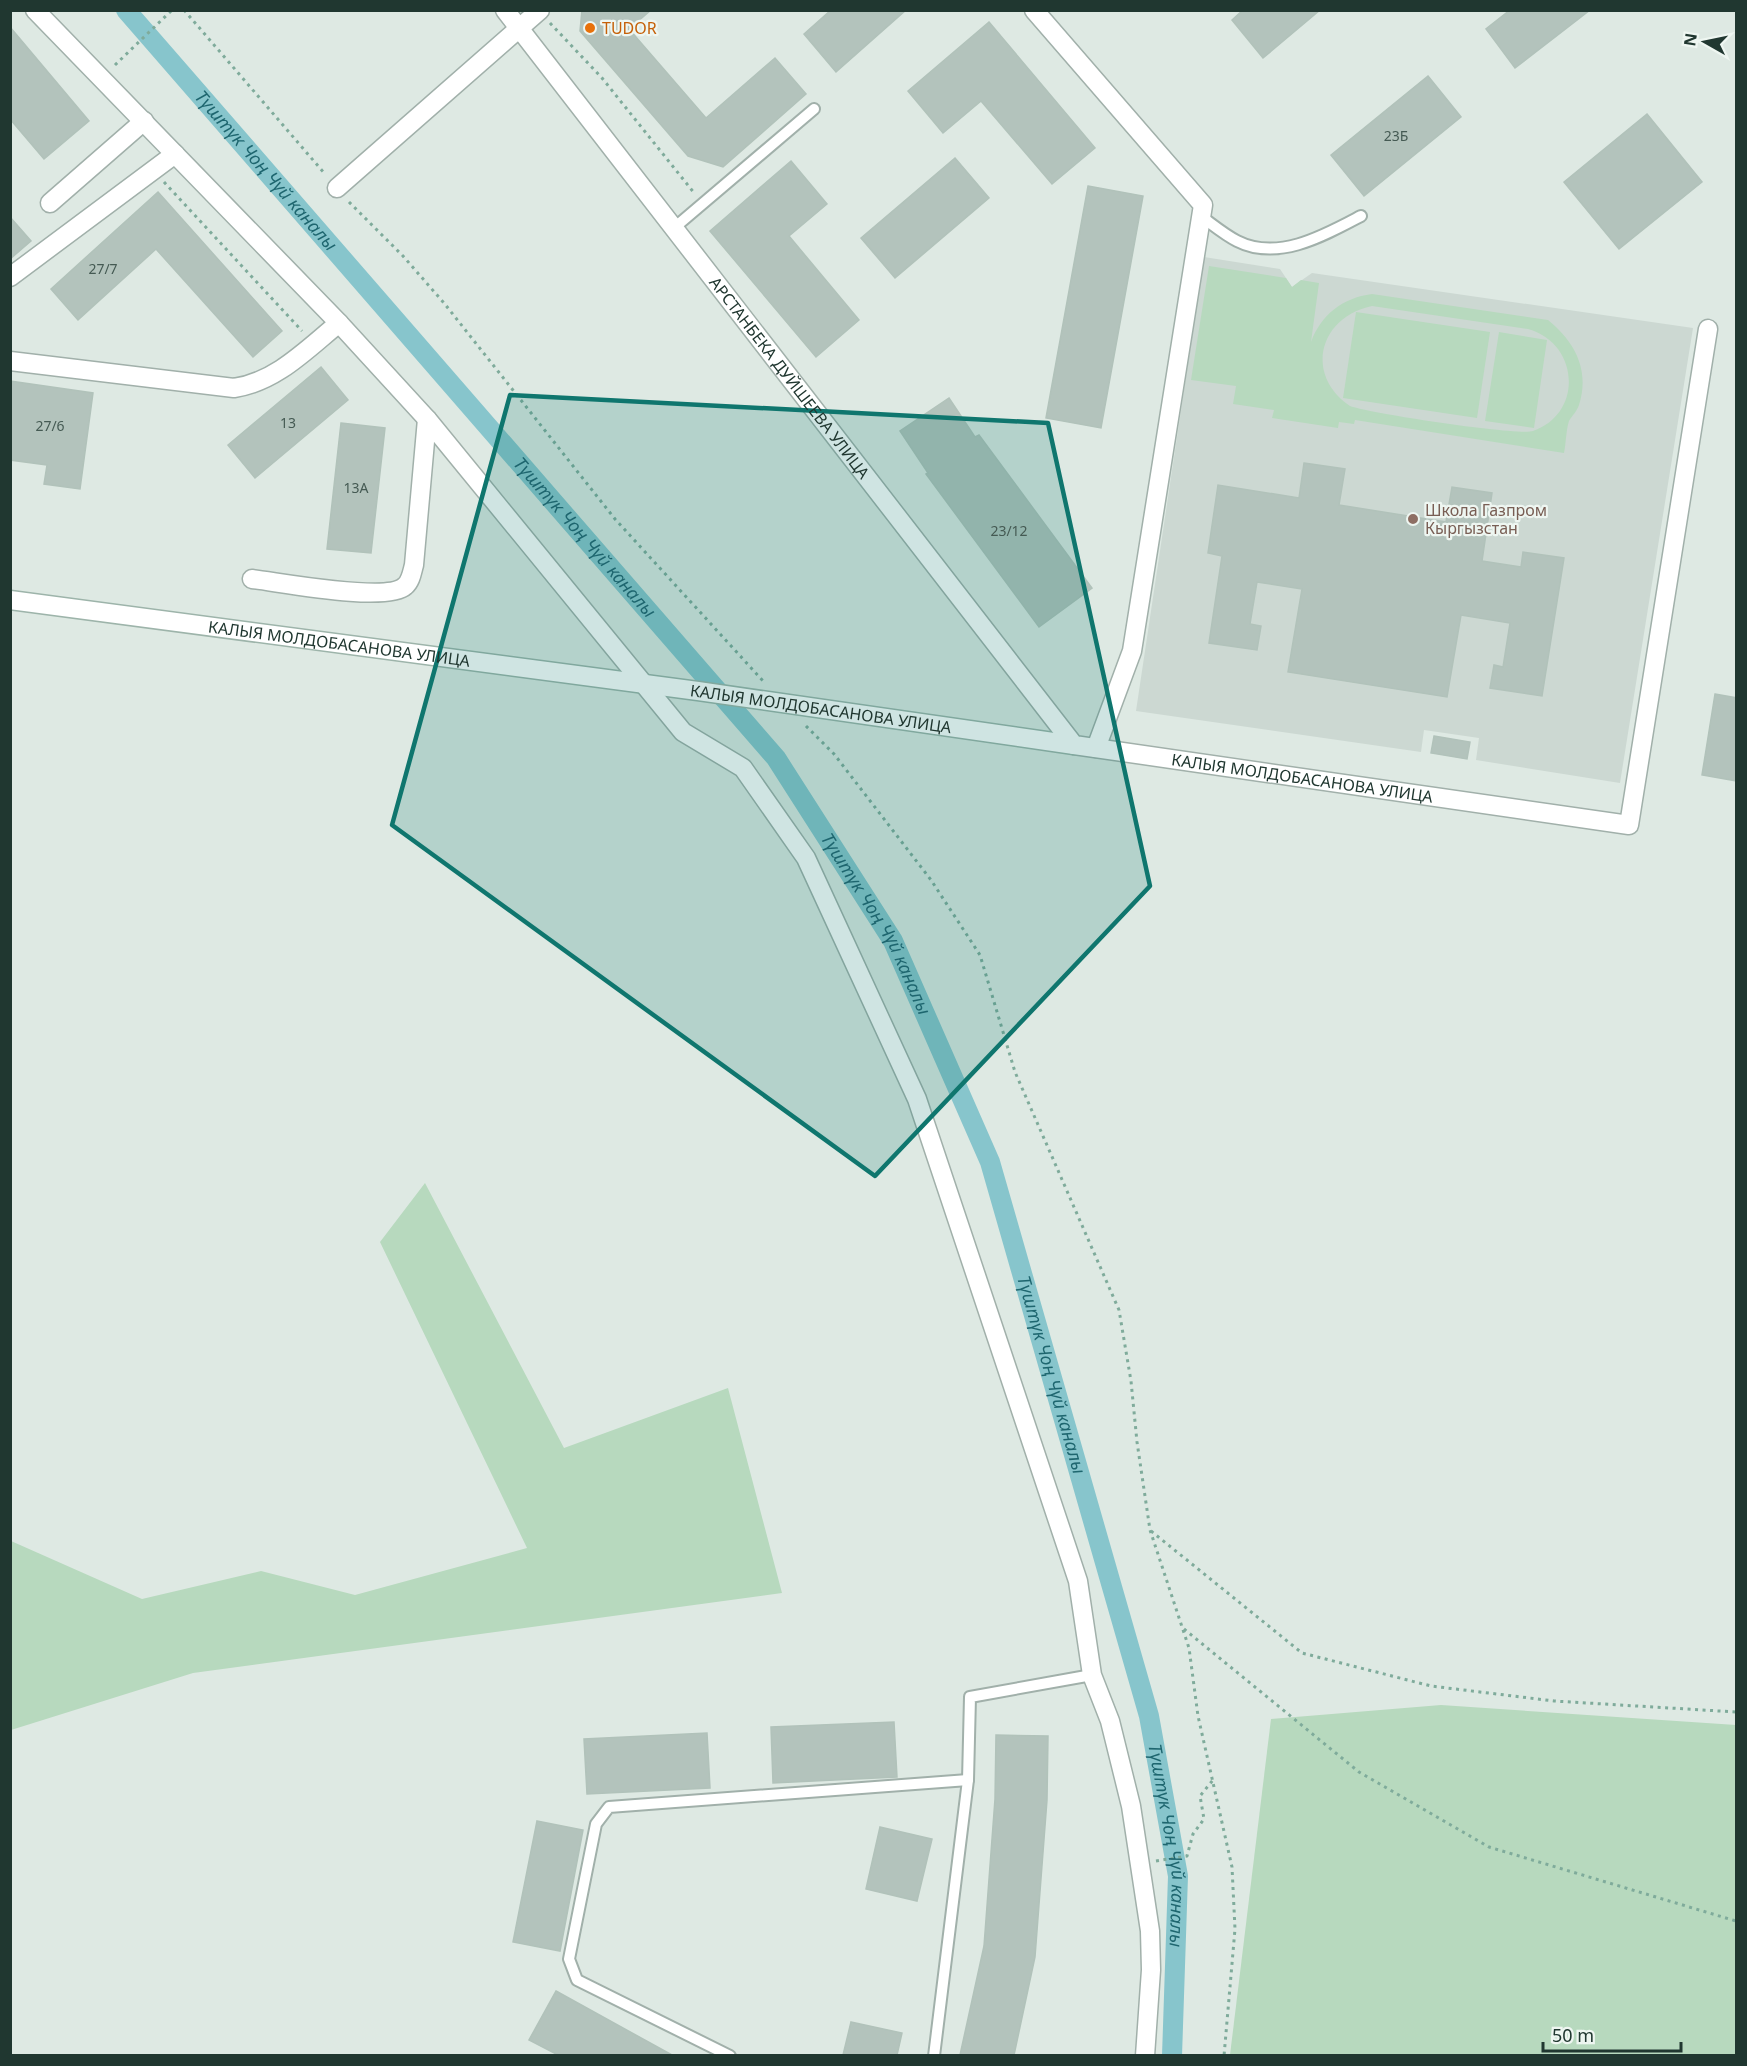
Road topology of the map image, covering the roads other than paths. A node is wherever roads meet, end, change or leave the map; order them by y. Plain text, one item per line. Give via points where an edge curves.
1 (35, 10) edge
2 (505, 10) edge
3 (1034, 10) edge
4 (540, 11) edge
5 (519, 27) junction
6 (814, 109) dead end
7 (144, 121) junction
8 (175, 154) junction
9 (337, 188) dead end
10 (51, 203) dead end
11 (1361, 216) dead end
12 (1202, 217) junction
13 (674, 228) junction
14 (10, 277) edge
15 (339, 323) junction
16 (1708, 329) dead end
17 (10, 361) edge
18 (428, 419) junction
19 (252, 579) dead end
20 (10, 600) edge
21 (646, 686) junction
22 (1074, 745) junction
23 (1096, 748) junction
24 (1092, 1675) junction
25 (968, 1780) junction
26 (730, 2055) edge
27 (934, 2055) edge
28 (1145, 2055) edge

1 - 7 street
2 - 5 street, АРСТАНБЕКА ДУЙШЕЕВА УЛИЦА
3 - 12 street via 1203,205
4 - 5 street
5 - 9 street
5 - 13 street, АРСТАНБЕКА ДУЙШЕЕВА УЛИЦА
6 - 13 lane
7 - 8 street
7 - 10 street
8 - 14 street
8 - 15 street
11 - 12 lane via 1319,238 1269,250 1238,242
12 - 23 street via 1132,651
13 - 22 street, АРСТАНБЕКА ДУЙШЕЕВА УЛИЦА
15 - 17 street via 279,371 251,386 234,388
15 - 18 street
16 - 23 street, КАЛЫЯ МОЛДОБАСАНОВА УЛИЦА via 1629,825
18 - 19 street via 414,565 406,585 374,594
18 - 21 street
20 - 21 street, КАЛЫЯ МОЛДОБАСАНОВА УЛИЦА
21 - 22 street, КАЛЫЯ МОЛДОБАСАНОВА УЛИЦА
21 - 24 street via 683,732 743,768 807,858 845,938 917,1099 950,1194 1078,1581
22 - 23 street, КАЛЫЯ МОЛДОБАСАНОВА УЛИЦА
24 - 25 lane via 970,1697
24 - 28 street via 1110,1721 1128,1795 1150,1931
25 - 26 lane via 609,1807 596,1824 569,1959 577,1980
25 - 27 lane

